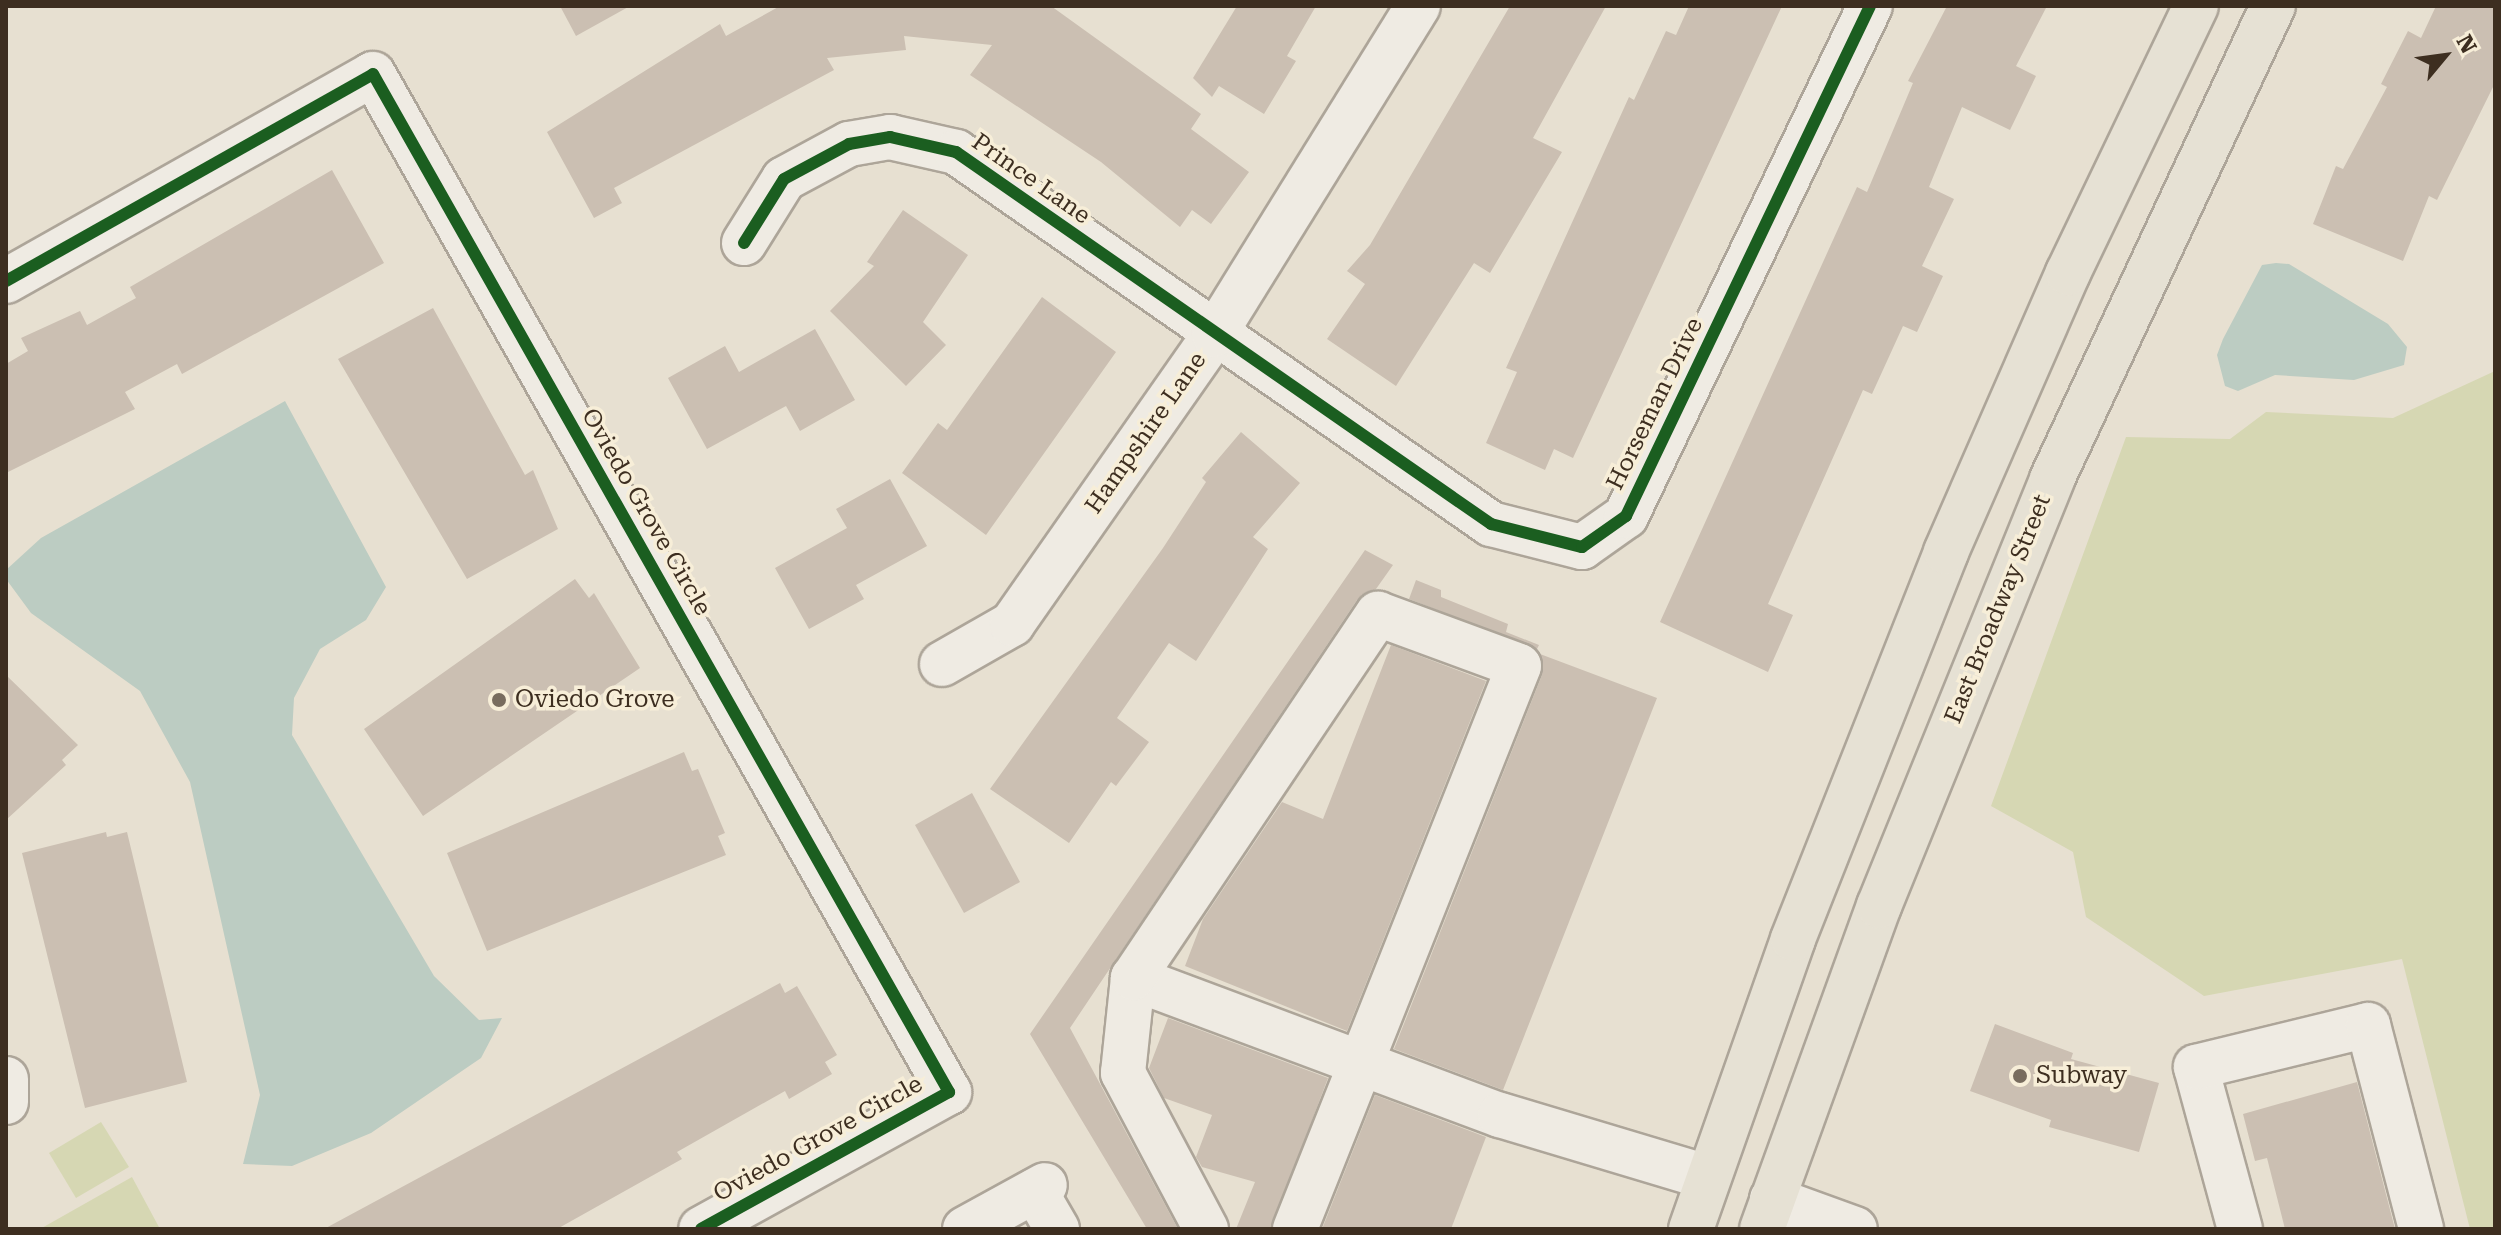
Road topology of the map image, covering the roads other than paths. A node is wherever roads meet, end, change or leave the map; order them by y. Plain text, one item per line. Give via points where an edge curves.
1 (1418, 6) edge
2 (1870, 6) edge
3 (2196, 6) edge
4 (2273, 6) edge
5 (744, 243) dead end
6 (6, 281) edge
7 (1214, 335) junction
8 (942, 664) dead end
9 (1133, 978) junction
10 (1360, 1062) junction
11 (6, 1079) edge
12 (6, 1102) edge
13 (1707, 1177) junction
14 (1767, 1214) edge
15 (701, 1229) edge
16 (965, 1229) edge
17 (1057, 1229) edge
18 (1206, 1229) edge
19 (1295, 1229) edge
20 (1691, 1229) edge
21 (1855, 1229) edge
22 (2240, 1229) edge
23 (2421, 1229) edge

1 - 7 street, Hampshire Lane
2 - 7 street, Horseman Drive via 1626,516 1582,547 1491,524
3 - 13 main road via 2068,273 1946,552 1860,764
4 - 14 main road, East Broadway Street via 2052,479 1885,891
5 - 7 street, Prince Lane via 784,179 849,144 890,137 956,152
6 - 15 street, Oviedo Grove Circle via 373,74 949,1092
7 - 8 street, Hampshire Lane via 1012,624
9 - 10 street
9 - 10 street via 1378,614 1519,666
9 - 18 street via 1123,1073
10 - 13 street via 1637,1161
10 - 19 street
11 - 12 street
13 - 14 main road
13 - 20 main road
14 - 21 street
16 - 17 street via 1040,1188
22 - 23 street via 2196,1067 2368,1025

